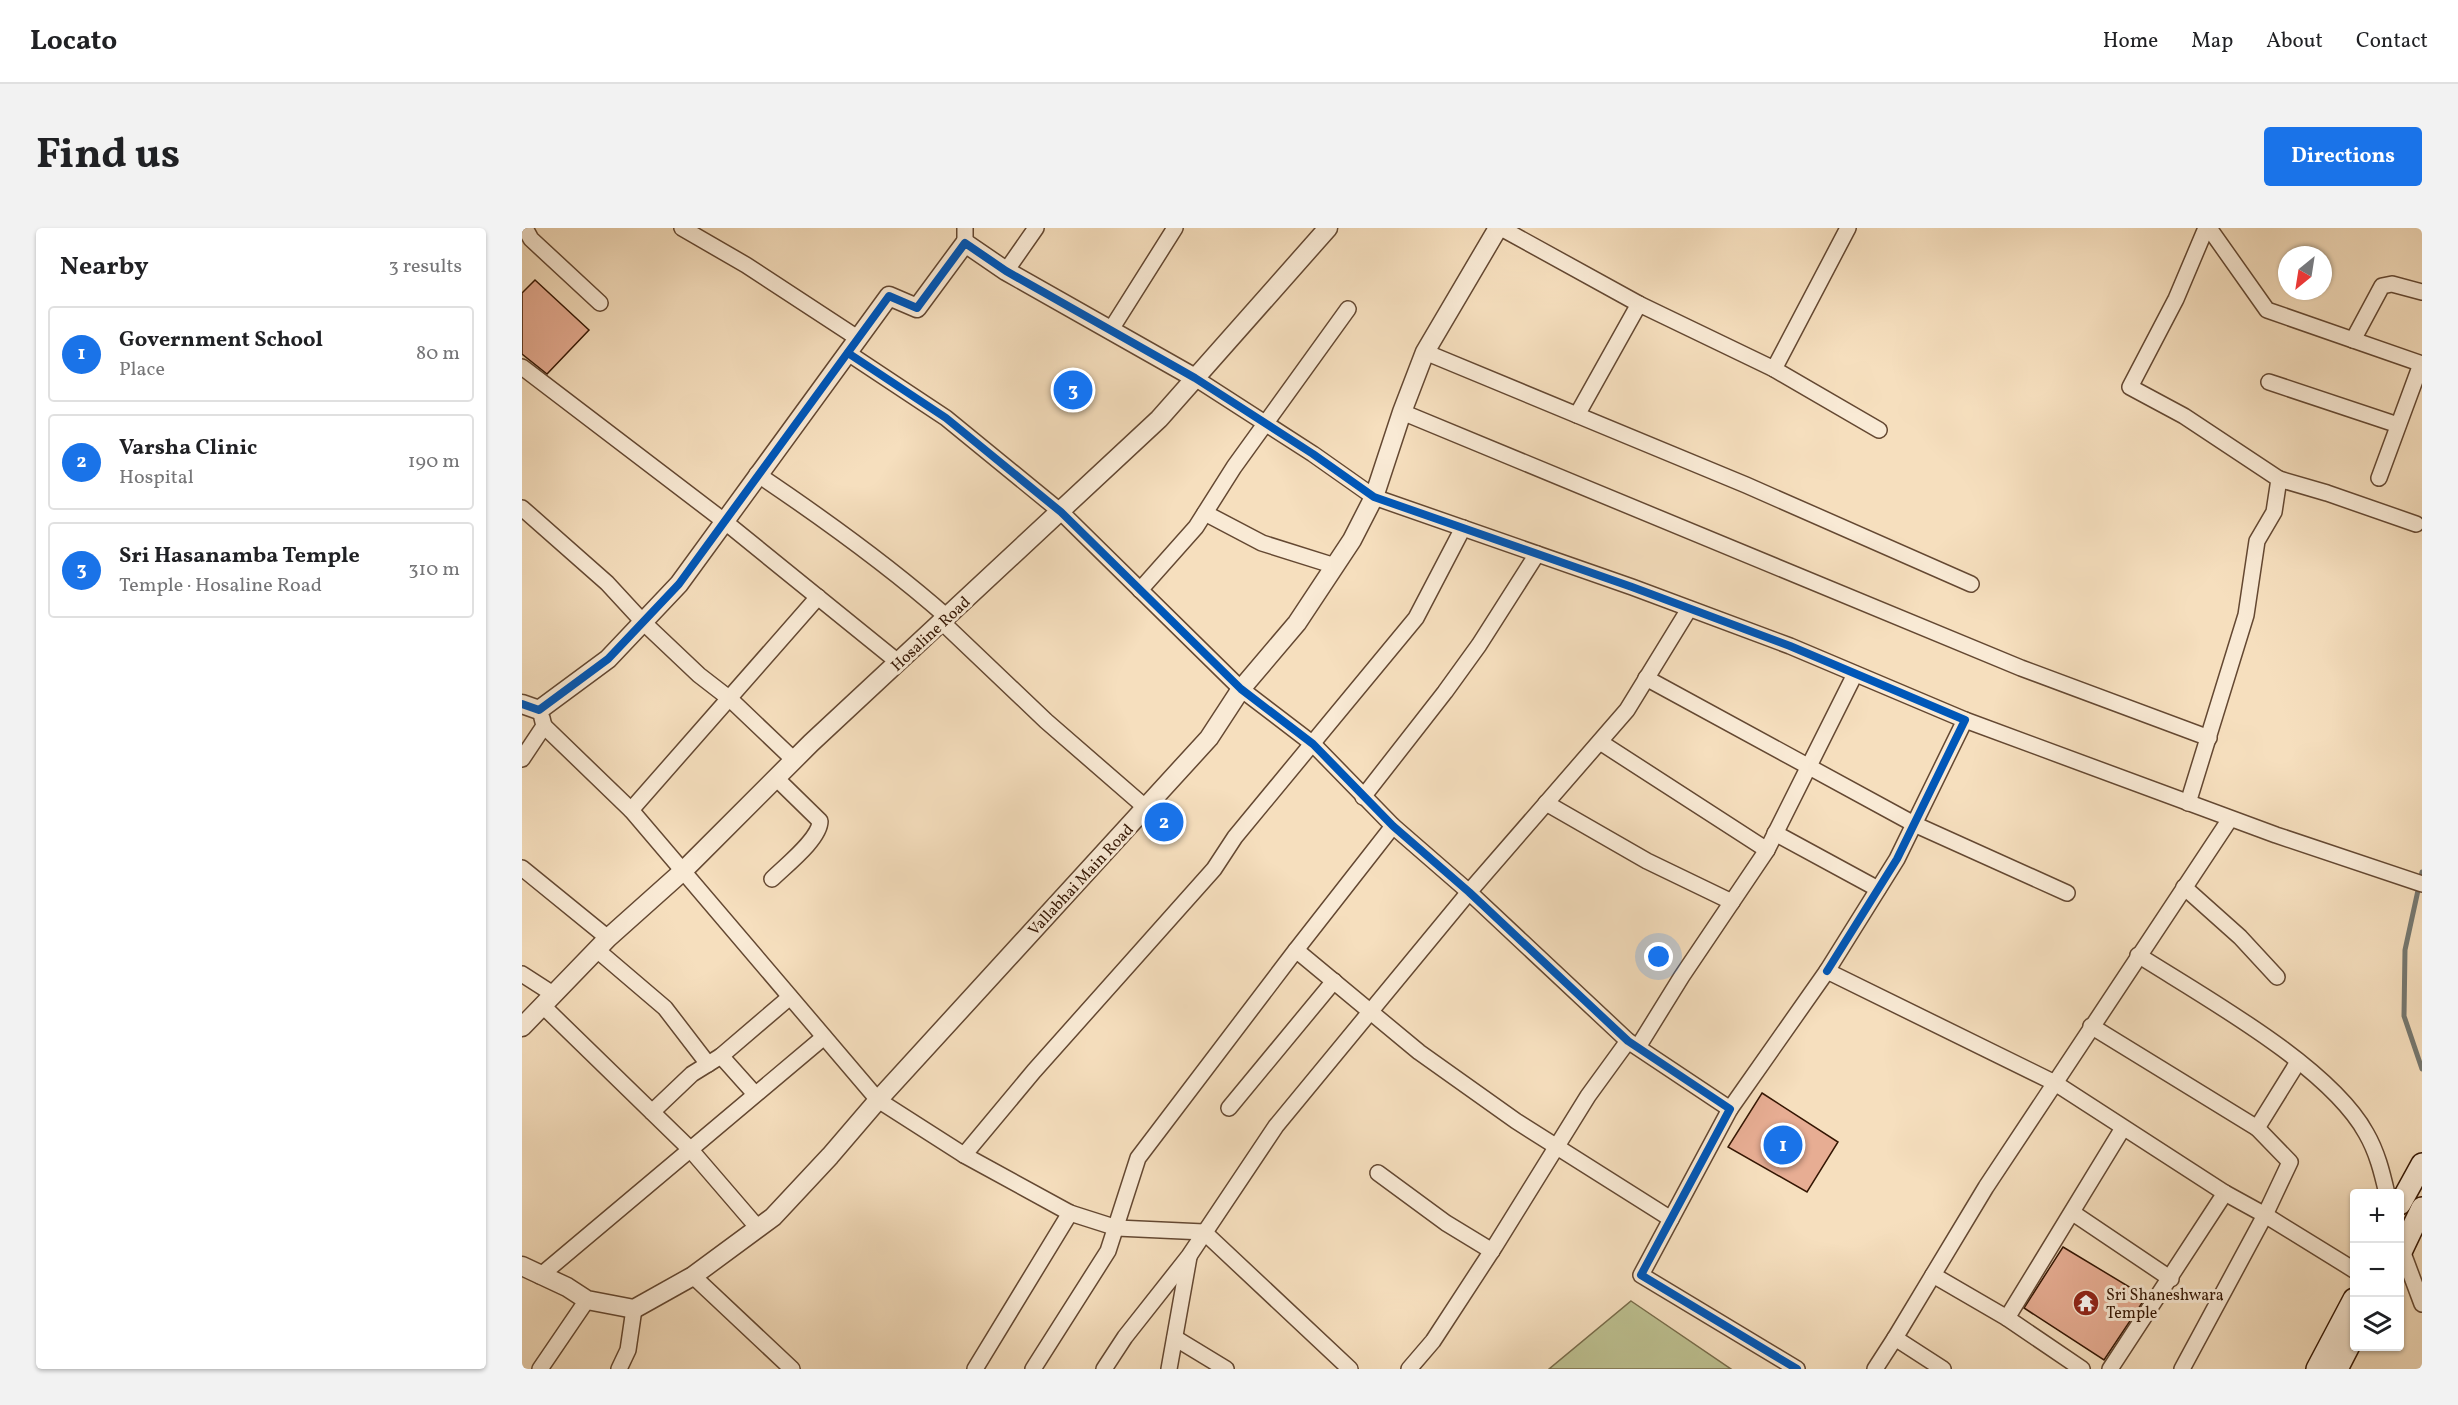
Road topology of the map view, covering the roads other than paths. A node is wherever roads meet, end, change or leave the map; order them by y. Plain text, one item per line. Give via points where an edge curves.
1 (525, 228) edge
2 (682, 228) edge
3 (1036, 228) edge
4 (1175, 228) edge
5 (1328, 228) edge
6 (1499, 228) edge
7 (1848, 228) edge
8 (2208, 228) edge
9 (965, 235) edge
10 (1006, 272) junction
11 (2422, 292) edge
12 (600, 303) dead end
13 (1639, 304) junction
14 (1348, 309) dead end
15 (1110, 331) junction
16 (2353, 340) junction
17 (854, 346) junction
18 (1425, 352) junction
19 (2421, 364) edge
20 (522, 367) edge
21 (1774, 369) junction
22 (1195, 378) junction
23 (2269, 382) dead end
24 (1401, 412) junction
25 (1577, 415) junction
26 (1265, 423) junction
27 (2398, 425) junction
28 (1879, 430) dead end
29 (757, 474) junction
30 (2379, 478) dead end
31 (2279, 479) junction
32 (1374, 496) junction
33 (522, 508) edge
34 (1061, 512) junction
35 (1205, 513) junction
36 (724, 521) junction
37 (2416, 524) dead end
38 (1463, 528) junction
39 (1537, 554) junction
40 (1335, 566) junction
41 (1971, 584) dead end
42 (1140, 590) junction
43 (818, 597) junction
44 (1689, 609) junction
45 (944, 620) junction
46 (643, 622) junction
47 (898, 662) junction
48 (1855, 674) junction
49 (1646, 678) junction
50 (1241, 689) junction
51 (730, 699) junction
52 (535, 713) edge
53 (1965, 720) junction
54 (2209, 738) junction
55 (1600, 742) junction
56 (1313, 744) junction
57 (522, 759) edge
58 (794, 760) junction
59 (1808, 768) junction
60 (776, 778) junction
61 (1363, 797) junction
62 (1546, 803) junction
63 (2188, 803) junction
64 (1146, 807) junction
65 (631, 810) junction
66 (2230, 819) junction
67 (1914, 824) junction
68 (1393, 826) junction
69 (1775, 833) junction
70 (1767, 850) junction
71 (522, 868) edge
72 (683, 871) junction
73 (772, 879) dead end
74 (2422, 884) edge
75 (2184, 887) junction
76 (1878, 889) junction
77 (1469, 892) junction
78 (2067, 893) dead end
79 (1732, 902) junction
80 (602, 944) junction
81 (1296, 950) junction
82 (2139, 955) junction
83 (1827, 971) junction
84 (522, 974) edge
85 (2277, 976) dead end
86 (1334, 981) junction
87 (790, 997) junction
88 (547, 1000) junction
89 (1371, 1012) junction
90 (2091, 1026) junction
91 (522, 1027) edge
92 (824, 1036) junction
93 (1633, 1044) junction
94 (714, 1060) junction
95 (2298, 1062) junction
96 (2055, 1083) junction
97 (755, 1094) junction
98 (878, 1100) junction
99 (1229, 1108) dead end
100 (1730, 1109) junction
101 (652, 1112) junction
102 (2123, 1128) junction
103 (2257, 1128) junction
104 (1556, 1146) junction
105 (690, 1149) junction
106 (964, 1155) junction
107 (2422, 1164) edge
108 (1378, 1173) dead end
109 (2395, 1189) edge
110 (2403, 1189) edge
111 (2225, 1193) junction
112 (2422, 1208) edge
113 (1070, 1213) junction
114 (2073, 1213) junction
115 (2265, 1215) junction
116 (1671, 1220) junction
117 (758, 1228) junction
118 (1117, 1228) junction
119 (1204, 1232) junction
120 (2404, 1243) edge
121 (1492, 1251) junction
122 (1189, 1256) junction
123 (2404, 1260) edge
124 (522, 1266) edge
125 (2350, 1267) edge
126 (1934, 1275) junction
127 (540, 1276) junction
128 (693, 1276) junction
129 (2171, 1279) junction
130 (587, 1300) junction
131 (2422, 1304) edge
132 (2350, 1308) edge
133 (634, 1309) junction
134 (2007, 1318) junction
135 (1175, 1338) junction
136 (1895, 1338) junction
137 (2350, 1345) edge
138 (540, 1369) edge
139 (619, 1369) edge
140 (792, 1369) edge
141 (975, 1369) edge
142 (1033, 1369) edge
143 (1104, 1369) edge
144 (1169, 1369) edge
145 (1227, 1369) edge
146 (1350, 1369) edge
147 (1409, 1369) edge
148 (1797, 1369) edge
149 (1875, 1369) edge
150 (1943, 1369) edge
151 (2082, 1369) edge
152 (2110, 1369) edge
153 (2182, 1369) edge
154 (2317, 1369) edge
155 (2337, 1369) edge

1 - 12 street via 531,239
2 - 17 street via 746,265
3 - 10 street
4 - 15 street
5 - 22 street, Hosaline Road
6 - 13 street
6 - 18 street, Vallabhai Main Road
7 - 21 street
8 - 16 street via 2267,310
8 - 31 street via 2130,387 2184,416
9 - 10 street
9 - 17 street via 917,308 889,296
10 - 15 street
11 - 16 street via 2392,284 2382,286
13 - 21 street
13 - 25 street
14 - 26 street
15 - 22 street
16 - 19 street
17 - 29 street
17 - 34 street
18 - 24 street, Vallabhai Main Road
18 - 25 street
19 - 27 street
20 - 36 street
21 - 28 street
22 - 26 street
22 - 34 street, Hosaline Road via 1159,419
23 - 27 street
24 - 32 street, Vallabhai Main Road
24 - 54 street via 2021,668
25 - 41 street
26 - 32 street
26 - 35 street
27 - 30 street
29 - 36 street
29 - 45 street via 898,574
31 - 37 street
31 - 54 street via 2274,512 2257,541 2246,615
32 - 38 street
32 - 40 street, Vallabhai Main Road
33 - 46 street via 607,583
34 - 42 street
34 - 45 street, Hosaline Road
35 - 40 street via 1262,543
35 - 42 street
36 - 43 street
36 - 46 street via 679,584
38 - 39 street
38 - 56 street via 1416,618
39 - 44 street
39 - 61 street via 1479,645
40 - 50 street, Vallabhai Main Road via 1298,623
42 - 50 street
43 - 47 street
43 - 51 street
44 - 48 street
44 - 49 street
45 - 47 street, Hosaline Road
45 - 64 street via 1046,721
46 - 51 street
46 - 52 street via 608,659
47 - 58 street, Hosaline Road
48 - 53 street
48 - 59 street
49 - 55 street via 1627,710
49 - 59 street
50 - 56 street
50 - 64 street, Vallabhai Main Road via 1209,738
51 - 58 street
51 - 65 street
52 - 57 street
52 - 65 street
53 - 63 street
53 - 67 street
54 - 63 street
55 - 62 street
55 - 70 street
56 - 61 street
56 - 106 street via 1235,837 1214,869
58 - 60 street, Hosaline Road
59 - 67 street
59 - 69 street
60 - 72 street, Hosaline Road
60 - 73 street via 820,825 814,837
61 - 68 street
62 - 77 street
62 - 79 street via 1647,861
63 - 66 street
64 - 98 street, Vallabhai Main Road
65 - 72 street
66 - 74 street
66 - 75 street
67 - 76 street
67 - 78 street
68 - 77 street
68 - 81 street
69 - 70 street
69 - 76 street
70 - 79 street
71 - 80 street
72 - 80 street, Hosaline Road
72 - 87 street
75 - 82 street
75 - 85 street
76 - 83 street
77 - 89 street
77 - 93 street
79 - 93 street
80 - 88 street, Hosaline Road
80 - 94 street
81 - 86 street
81 - 118 street via 1138,1158
82 - 90 street
82 - 95 street
83 - 96 street
83 - 100 street
84 - 88 street
86 - 89 street
86 - 99 street
87 - 92 street
87 - 94 street
88 - 91 street, Hosaline Road
88 - 101 street
89 - 104 street via 1419,1052
89 - 119 street via 1276,1126
90 - 96 street
90 - 103 street
92 - 97 street
92 - 98 street
93 - 100 street
93 - 104 street via 1588,1096
94 - 97 street
94 - 101 street via 692,1074
95 - 103 street
95 - 109 street via 2337,1095 2365,1131
96 - 102 street
96 - 126 street
97 - 105 street
98 - 106 street
98 - 117 street, Vallabhai Main Road via 806,1182
100 - 116 street
101 - 105 street
102 - 111 street
102 - 114 street
103 - 115 street via 2290,1162
104 - 116 street
104 - 121 street
105 - 117 street
105 - 127 street
106 - 113 street
107 - 110 main road
108 - 121 street
111 - 115 street
111 - 129 street
112 - 120 main road
113 - 118 street
113 - 141 street
114 - 129 street
114 - 134 street
115 - 125 street
115 - 153 street
116 - 148 street via 1641,1275
117 - 128 street, Vallabhai Main Road
118 - 119 street
118 - 142 street via 1108,1251
119 - 122 street
119 - 146 street
121 - 147 street via 1433,1341
122 - 135 street
122 - 143 street
123 - 131 street
124 - 127 street
126 - 134 street
126 - 136 street
127 - 130 street
128 - 133 street, Vallabhai Main Road
128 - 140 street
129 - 152 street
130 - 133 street
130 - 138 street
132 - 154 main road
133 - 139 street via 628,1350
134 - 151 street
135 - 144 street
135 - 145 street
136 - 149 street
136 - 150 street
137 - 155 main road

